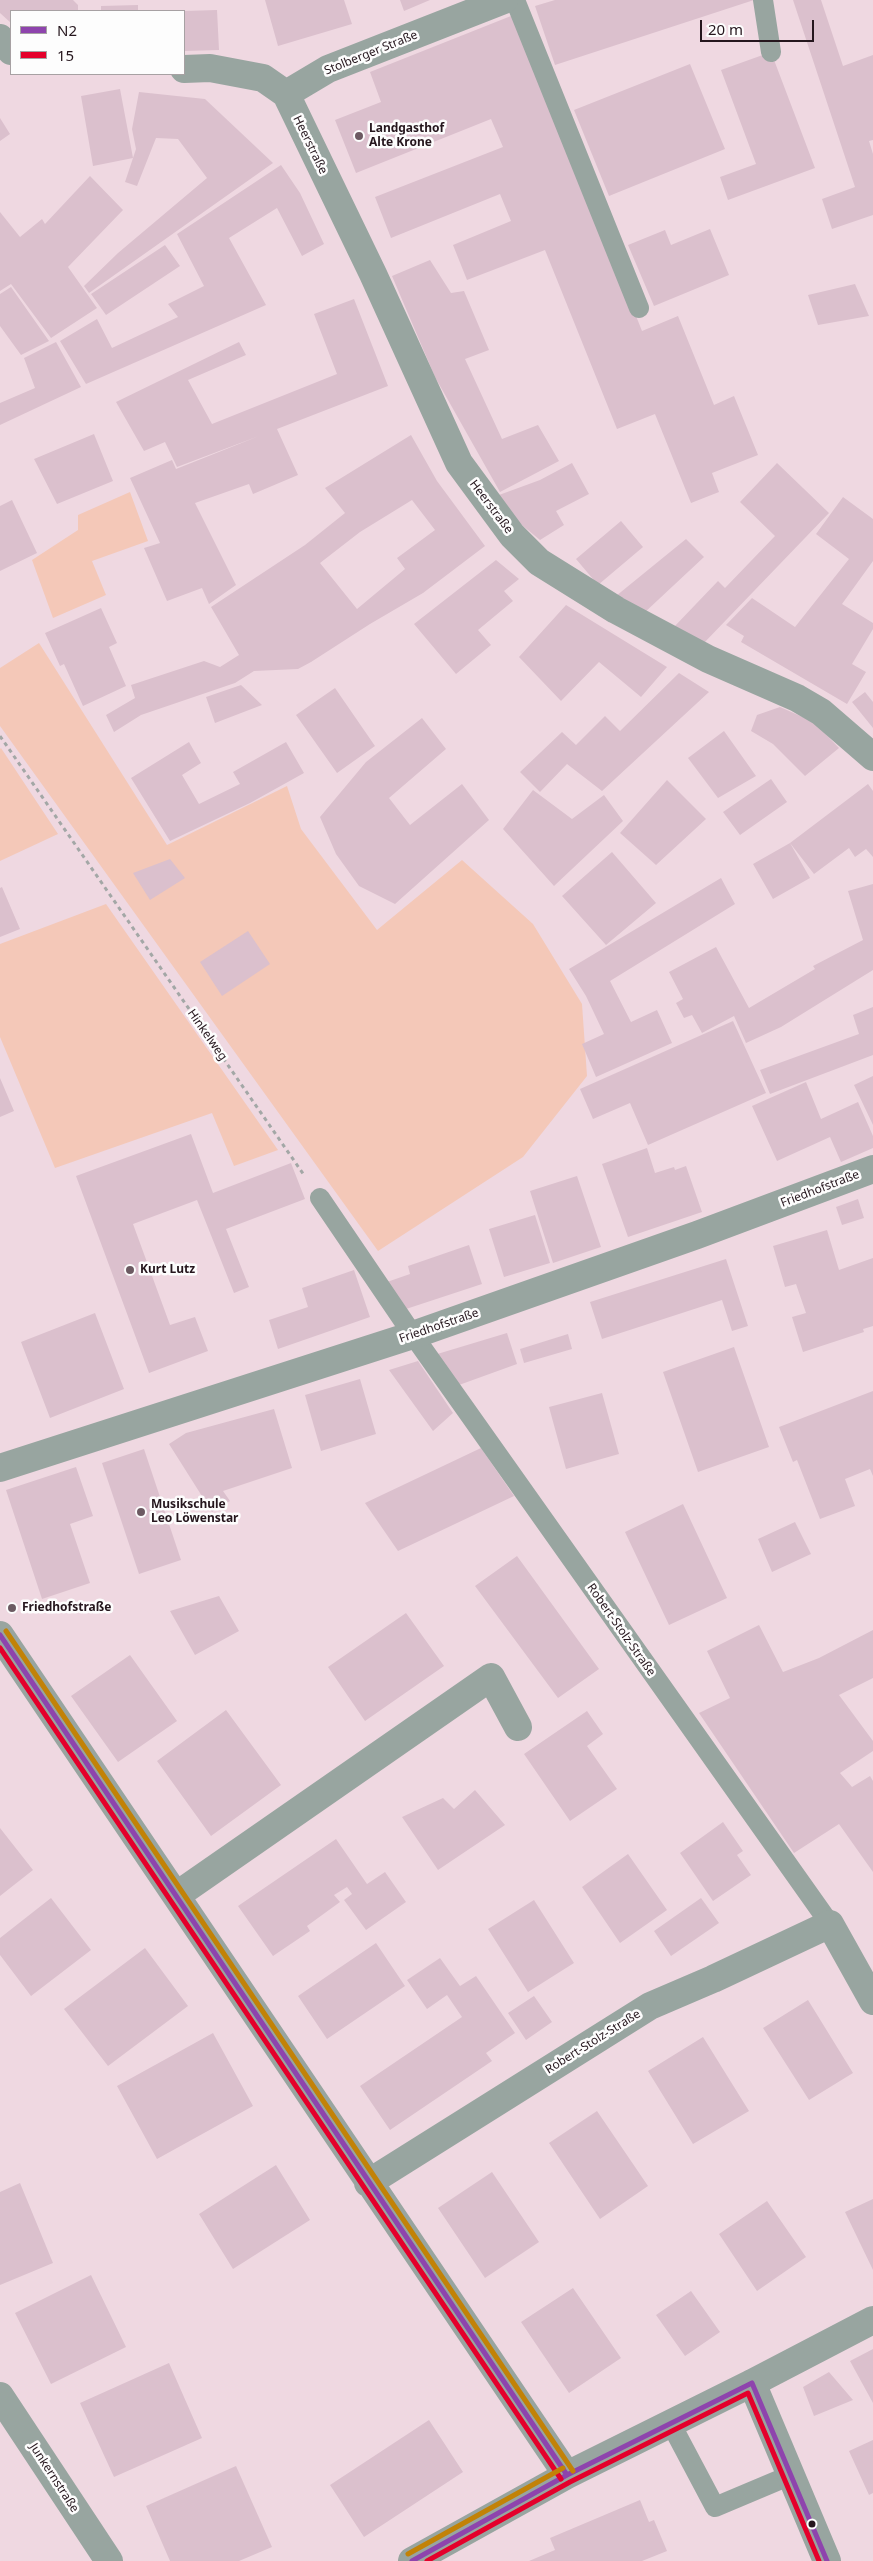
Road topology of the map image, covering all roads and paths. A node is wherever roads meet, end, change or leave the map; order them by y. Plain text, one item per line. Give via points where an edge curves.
1 (504, 0) edge
2 (515, 0) edge
3 (763, 0) edge
4 (0, 38) edge
5 (10, 50) edge
6 (771, 52) dead end
7 (185, 69) edge
8 (286, 94) junction
9 (638, 308) dead end
10 (0, 736) edge
11 (873, 756) edge
12 (873, 1169) edge
13 (320, 1198) joint
14 (413, 1335) junction
15 (0, 1468) edge
16 (0, 1635) edge
17 (518, 1727) dead end
18 (177, 1896) junction
19 (830, 1924) junction
20 (873, 2001) edge
21 (368, 2183) junction
22 (873, 2320) edge
23 (752, 2383) junction
24 (0, 2396) edge
25 (671, 2424) junction
26 (567, 2475) junction
27 (791, 2475) junction
28 (109, 2561) edge
29 (412, 2561) edge
30 (828, 2561) edge

1 - 8 street, Stolberger Straße via 328,69
2 - 9 lane
3 - 6 lane
4 - 5 street
7 - 8 street via 210,68 263,78
8 - 11 street, Heerstraße via 459,462 512,535 539,562 616,610 708,659 821,712
10 - 13 path, Hinkelweg
12 - 14 street, Friedhofstraße
13 - 14 lane
14 - 15 street, Friedhofstraße
14 - 19 lane, Robert-Stolz-Straße
16 - 18 street
17 - 18 street via 491,1677
18 - 21 street
19 - 20 street, Robert-Stolz-Straße
19 - 21 street, Robert-Stolz-Straße via 650,2006
21 - 26 street
22 - 23 street
23 - 25 street
23 - 27 street
24 - 28 street, Junkernstraße
25 - 26 street
25 - 27 lane via 715,2507
26 - 29 street
27 - 30 street

